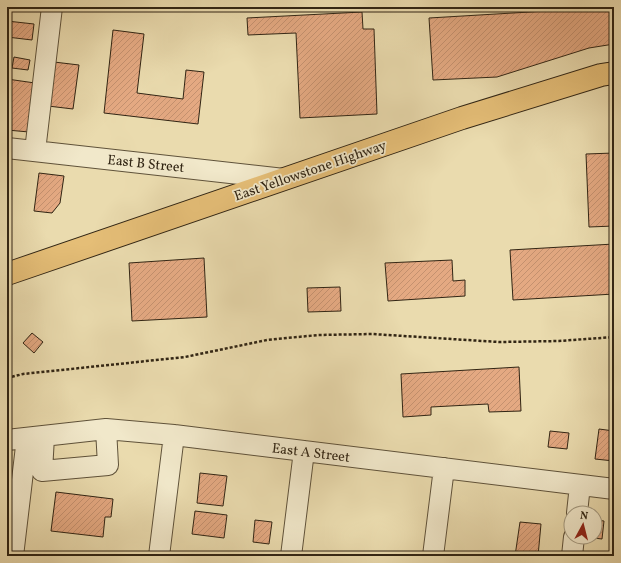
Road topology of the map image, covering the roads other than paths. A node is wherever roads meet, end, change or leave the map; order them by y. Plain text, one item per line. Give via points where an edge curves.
1 (52, 7) edge
2 (614, 73) edge
3 (7, 148) edge
4 (35, 151) junction
5 (284, 179) junction
6 (7, 274) edge
7 (106, 429) junction
8 (174, 435) junction
9 (35, 438) junction
10 (7, 440) edge
11 (304, 451) junction
12 (444, 468) junction
13 (580, 485) junction
14 (614, 489) edge
15 (578, 505) edge
16 (573, 545) edge
17 (13, 556) edge
18 (159, 556) edge
19 (291, 556) edge
20 (433, 556) edge
21 (572, 556) edge

1 - 4 street
2 - 5 main road, East Yellowstone Highway via 462,118
3 - 4 street, East B Street
4 - 5 street, East B Street
5 - 6 main road, East Yellowstone Highway
7 - 8 street, East A Street
7 - 9 street, East A Street
7 - 9 street via 108,465 42,471
8 - 11 street, East A Street
8 - 18 street
9 - 10 street, East A Street
9 - 17 street
11 - 12 street, East A Street
11 - 19 street
12 - 13 street, East A Street
12 - 20 street
13 - 14 street, East A Street
13 - 15 street
16 - 21 street

